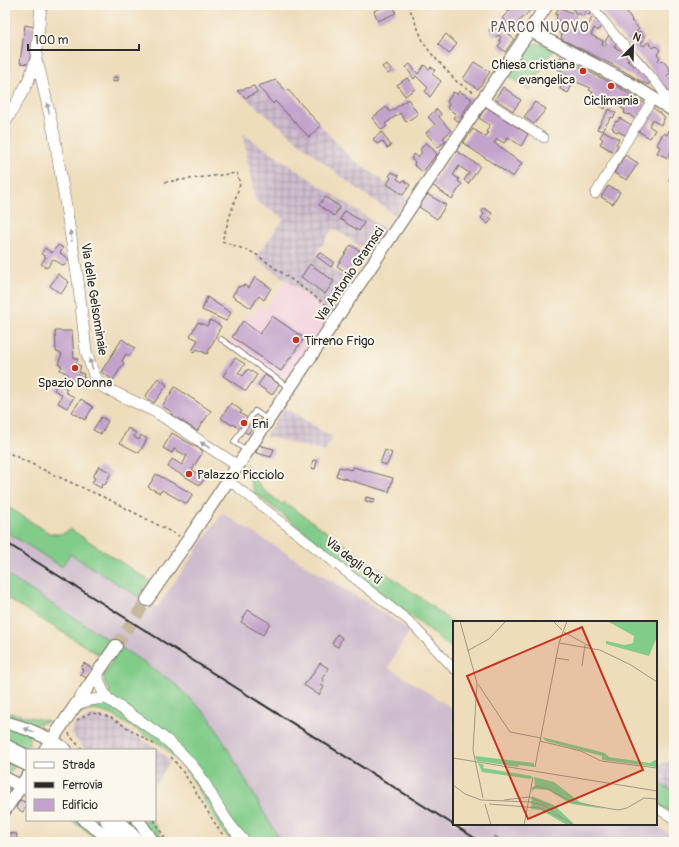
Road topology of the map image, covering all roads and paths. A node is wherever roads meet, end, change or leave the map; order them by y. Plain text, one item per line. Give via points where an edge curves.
1 (41, 5) edge
2 (408, 5) edge
3 (547, 5) edge
4 (591, 5) edge
5 (529, 30) junction
6 (36, 60) junction
7 (653, 98) junction
8 (483, 99) junction
9 (674, 110) edge
10 (5, 124) edge
11 (544, 138) dead end
12 (165, 182) dead end
13 (595, 194) dead end
14 (339, 314) junction
15 (221, 339) dead end
16 (290, 388) junction
17 (269, 420) junction
18 (5, 451) edge
19 (247, 451) junction
20 (238, 466) junction
21 (228, 480) junction
22 (188, 540) junction
23 (147, 600) tunnel mouth
24 (116, 646) tunnel mouth
25 (453, 668) edge
26 (98, 672) junction
27 (101, 686) junction
28 (87, 688) junction
29 (108, 699) junction
30 (93, 700) junction
31 (75, 705) junction
32 (5, 722) edge
33 (63, 723) junction
34 (5, 745) edge
35 (49, 745) edge
36 (161, 748) dead end
37 (63, 749) edge
38 (81, 749) edge
39 (166, 753) dead end
40 (5, 754) edge
41 (23, 758) edge
42 (5, 778) edge
43 (25, 784) edge
44 (657, 809) edge
45 (5, 810) edge
46 (674, 819) edge
47 (85, 821) edge
48 (107, 821) edge
49 (120, 821) edge
50 (139, 821) edge
51 (155, 821) edge
52 (112, 842) edge
53 (128, 842) edge
54 (139, 842) edge
55 (153, 842) edge
56 (167, 842) edge
57 (228, 842) edge
58 (245, 842) edge

1 - 6 street
2 - 8 path via 430,52 457,82
3 - 5 main road, Via Antonio Gramsci
4 - 9 street via 656,82
5 - 7 main road
5 - 8 main road, Via Antonio Gramsci
6 - 10 street via 28,82
20 -> 6 street, Via delle Gelsominaie via 156,412 103,387 94,375 86,351 78,280 54,134
7 - 9 main road
7 - 13 street
8 - 11 street
8 - 14 main road, Via Antonio Gramsci
12 - 14 path via 237,173 240,184 222,241 254,253
14 - 16 main road, Via Antonio Gramsci
15 - 16 lane
16 - 17 main road, Via Antonio Gramsci
17 - 19 main road, Via Antonio Gramsci
17 - 19 lane via 255,411 234,442
18 - 22 path
19 - 20 main road, Via Antonio Gramsci
20 - 21 main road, Via Antonio Gramsci
21 - 22 main road, Via Antonio Gramsci
21 - 25 street, Via degli Orti via 409,621
22 - 23 main road, Via Antonio Gramsci
24 - 26 main road
26 - 27 street
26 - 28 main road
27 - 28 street
27 - 29 street
28 - 30 street
28 - 31 main road
29 - 30 street
29 - 58 street via 167,739 178,750 201,776 222,814
30 - 31 street
31 - 33 main road
35 -> 32 main road via 27,729
33 - 35 main road
33 - 36 path via 90,713 99,714 110,717
33 - 38 path
34 - 41 main road
35 - 37 main road
39 - 57 path via 187,777
40 - 41 main road
42 - 43 main road
43 - 45 main road
44 - 46 street
47 - 52 main road
48 - 53 main road
49 - 54 main road
50 - 55 main road
51 - 56 path

